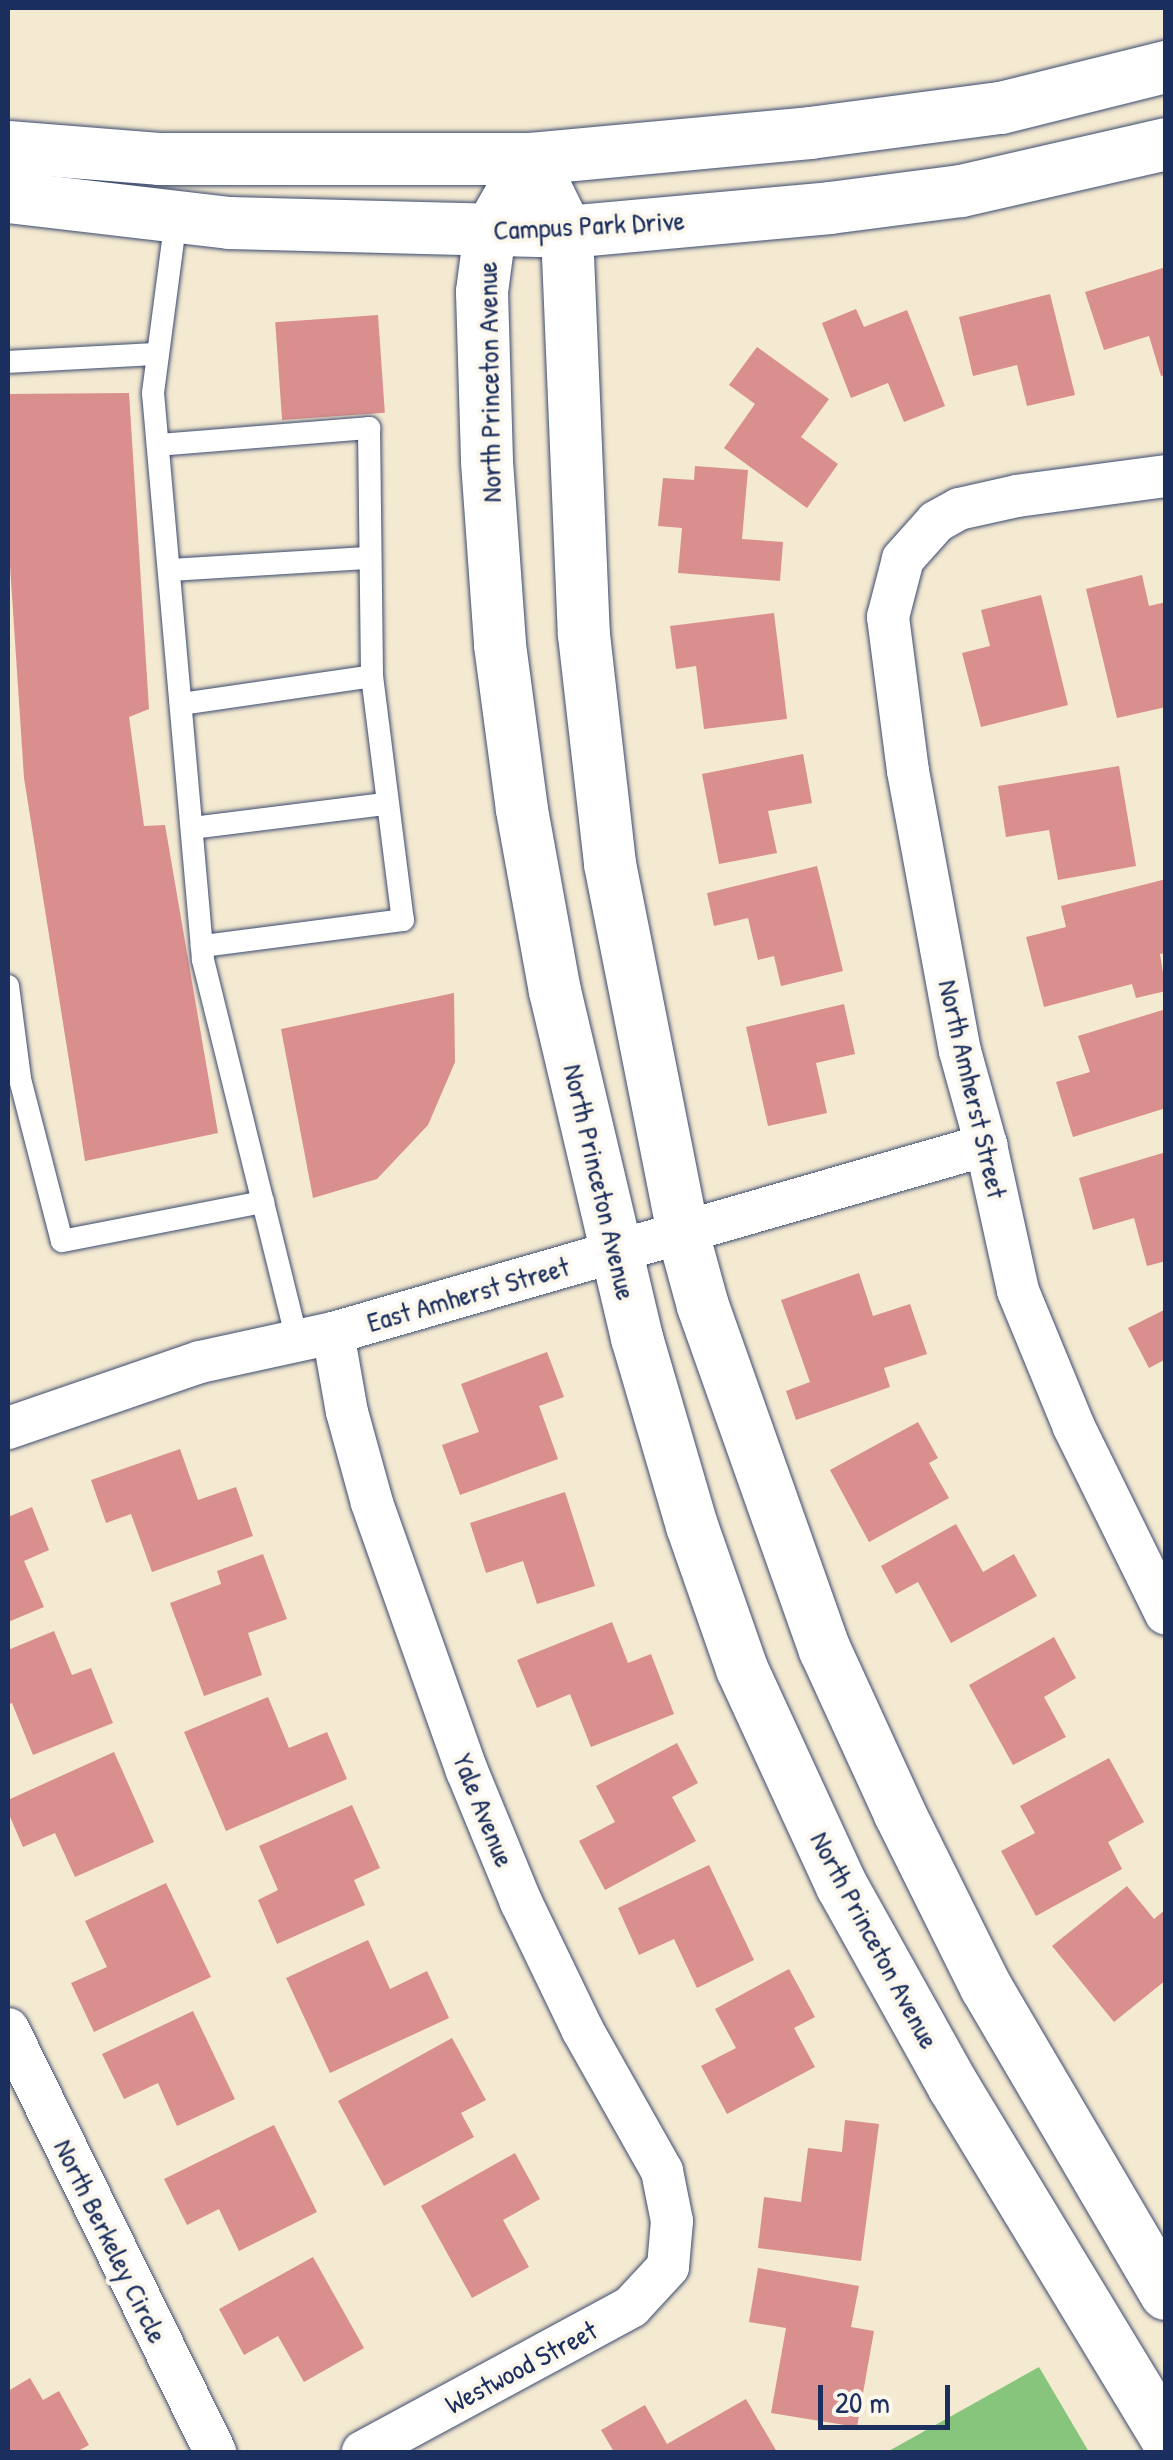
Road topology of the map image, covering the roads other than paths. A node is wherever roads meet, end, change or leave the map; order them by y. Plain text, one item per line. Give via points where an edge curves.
1 (1166, 67) edge
2 (1166, 144) edge
3 (8, 148) edge
4 (531, 158) junction
5 (8, 197) edge
6 (176, 218) junction
7 (490, 230) junction
8 (567, 232) junction
9 (158, 354) junction
10 (8, 362) edge
11 (158, 444) junction
12 (1166, 476) edge
13 (368, 558) junction
14 (169, 570) junction
15 (372, 676) junction
16 (181, 704) junction
17 (386, 804) junction
18 (192, 828) junction
19 (202, 946) junction
20 (8, 986) edge
21 (986, 1145) junction
22 (263, 1202) junction
23 (683, 1234) junction
24 (614, 1250) junction
25 (315, 1337) junction
26 (8, 1428) edge
27 (1166, 1614) edge
28 (8, 2029) edge
29 (668, 2268) joint
30 (1166, 2294) edge
31 (1166, 2438) edge
32 (215, 2452) edge
33 (363, 2452) edge

1 - 4 street via 1001,108
2 - 8 street, Campus Park Drive via 961,191
3 - 4 street via 158,159
4 - 7 street, North Princeton Avenue
4 - 8 street
5 - 6 street, Campus Park Drive
6 - 7 street, Campus Park Drive
6 - 9 lane
7 - 8 street, Campus Park Drive
7 - 24 street, North Princeton Avenue via 482,292 500,646 552,972
8 - 23 street via 584,634 610,864
9 - 10 lane
9 - 11 lane
11 - 13 lane via 369,428
11 - 14 lane
12 - 21 street, North Amherst Street via 959,510 916,540 894,585 888,617 893,674 960,1052
13 - 14 lane
13 - 15 lane
14 - 16 lane
15 - 16 lane
15 - 17 lane
16 - 18 lane
17 - 18 lane
17 - 19 lane via 402,920
18 - 19 lane
19 - 22 lane
20 - 22 lane via 20,1079 62,1242
21 - 23 street, East Amherst Street
21 - 27 street, North Amherst Street via 1018,1291 1074,1427
22 - 25 lane
23 - 24 street, East Amherst Street
23 - 30 street via 765,1490 832,1666 986,1987
24 - 25 street, East Amherst Street
24 - 31 street, North Princeton Avenue via 692,1526 742,1669 842,1886 954,2088
25 - 26 street, East Amherst Street via 200,1362
25 - 29 street, Yale Avenue via 347,1412 372,1503 467,1772 521,1902 662,2171 672,2221
28 - 32 street, North Berkeley Circle
29 - 33 street, Westwood Street via 631,2308

